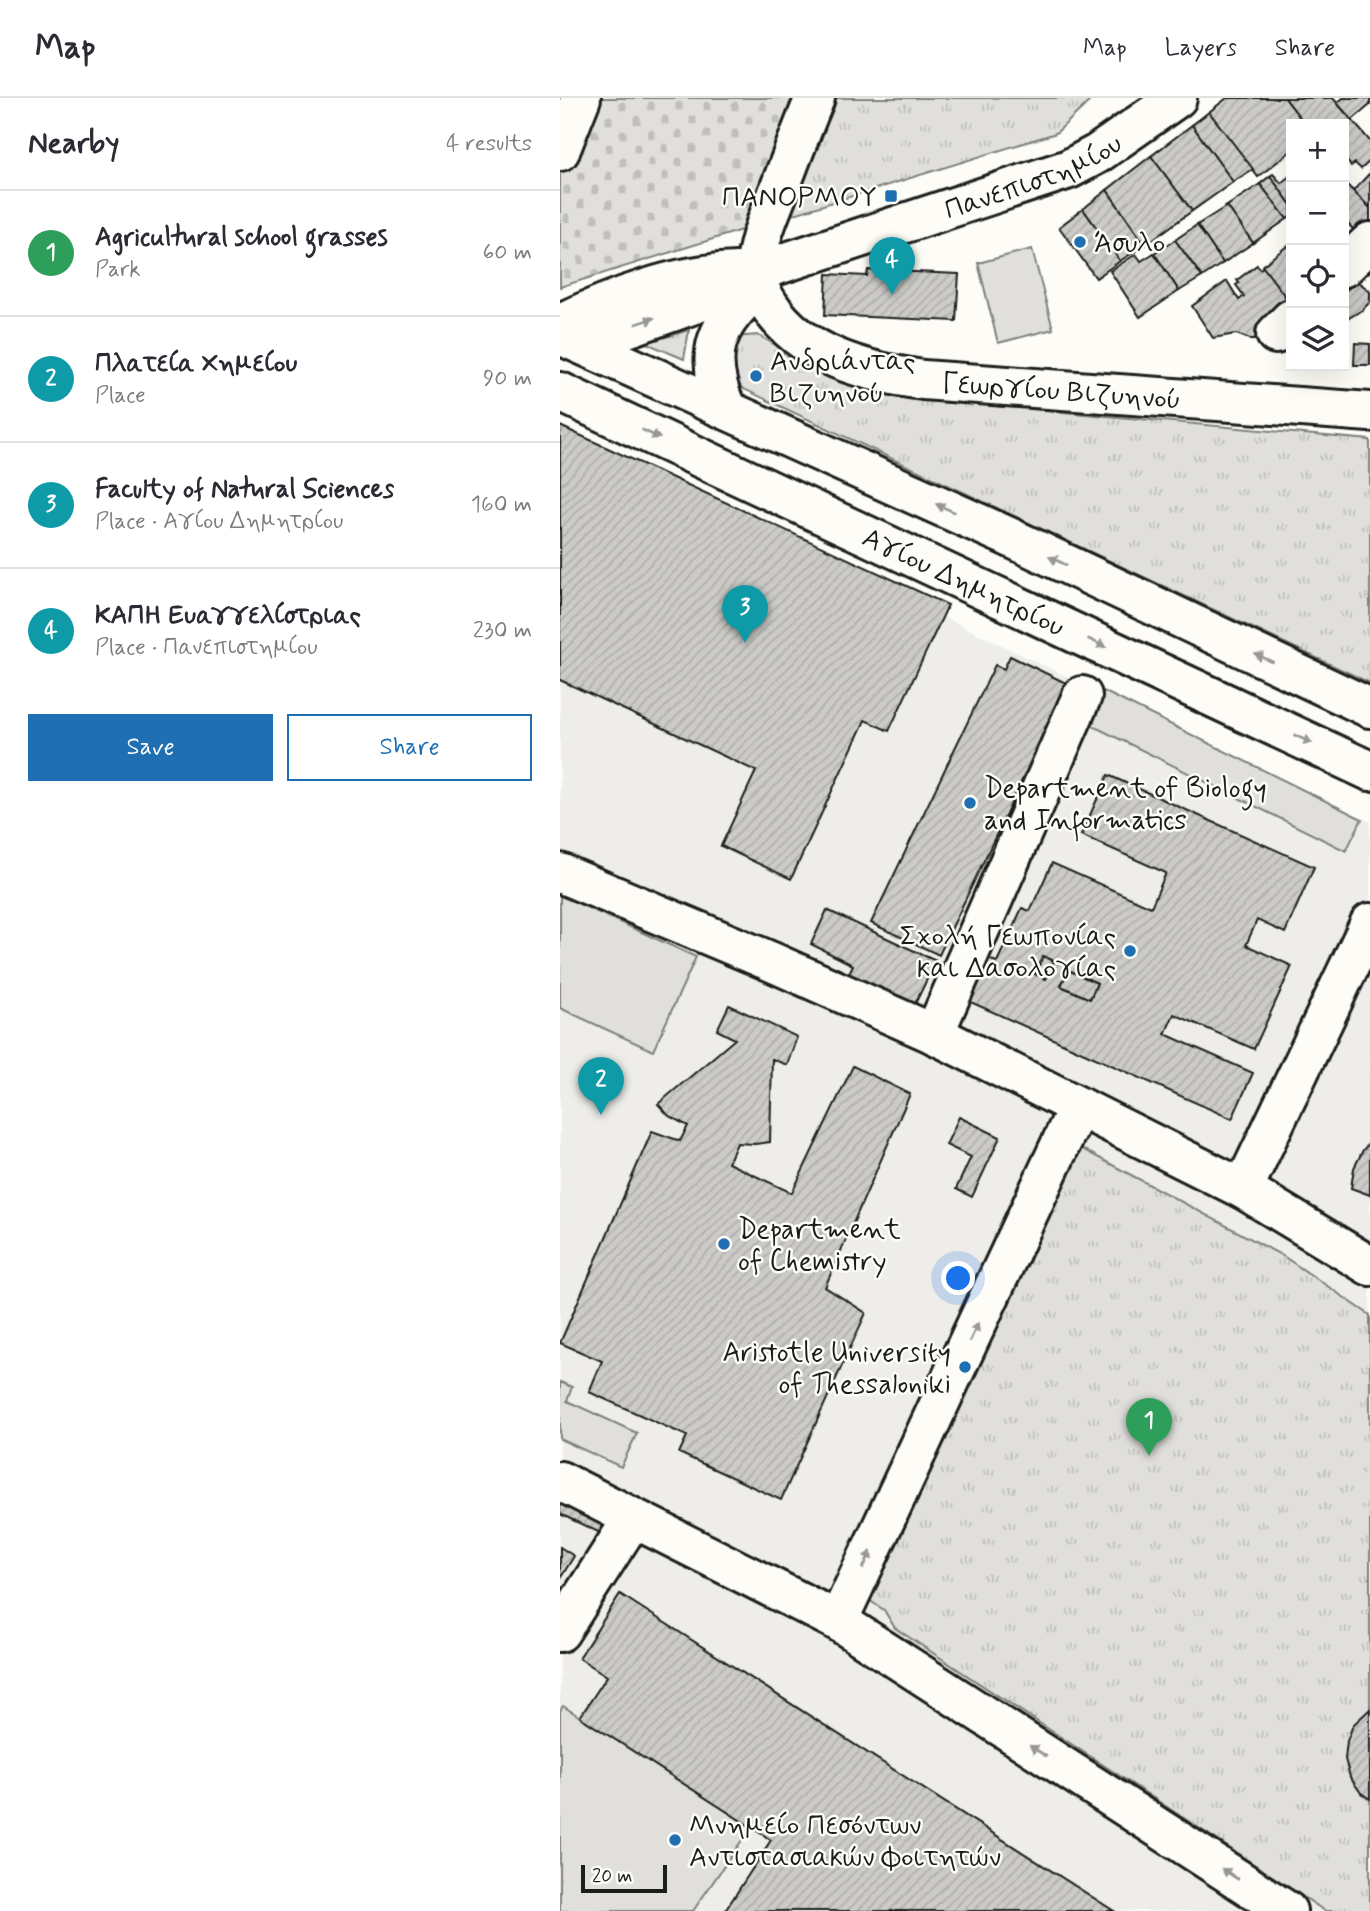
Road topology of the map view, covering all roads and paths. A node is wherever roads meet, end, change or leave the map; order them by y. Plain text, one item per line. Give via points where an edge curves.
1 (581, 98) edge
2 (815, 98) edge
3 (1177, 98) edge
4 (560, 151) edge
5 (1370, 242) edge
6 (1349, 262) edge
7 (757, 279) junction
8 (565, 338) edge
9 (567, 396) edge
10 (1370, 396) edge
11 (1326, 405) junction
12 (726, 408) junction
13 (1370, 412) edge
14 (1082, 696) dead end
15 (1370, 708) edge
16 (1370, 771) edge
17 (560, 873) edge
18 (1370, 923) edge
19 (934, 1034) junction
20 (1078, 1107) junction
21 (1243, 1189) junction
22 (1370, 1266) edge
23 (560, 1481) edge
24 (634, 1518) junction
25 (838, 1621) junction
26 (560, 1632) edge
27 (1287, 1911) edge

1 - 4 main road
2 - 7 main road via 767,222
3 - 7 main road, Πανεπιστημίου via 1069,169
5 - 6 main road
7 - 8 main road, Πανεπιστημίου via 710,298
7 - 11 main road, Γεωργίου Βιζυηνού via 778,318 808,344 857,366 898,376
7 - 12 main road via 716,342 715,371
8 - 12 main road, Αγίου Δημητρίου
9 -> 16 main road, Αγίου Δημητρίου
10 - 11 main road via 1336,393
11 - 13 main road, Γεωργίου Βιζυηνού
15 -> 12 main road, Αγίου Δημητρίου
14 - 19 main road
17 - 19 main road
18 - 21 main road
19 - 20 main road
20 - 21 main road
25 -> 20 main road
21 - 22 main road
23 - 24 main road
24 - 25 main road
24 - 26 main road
27 -> 25 main road

